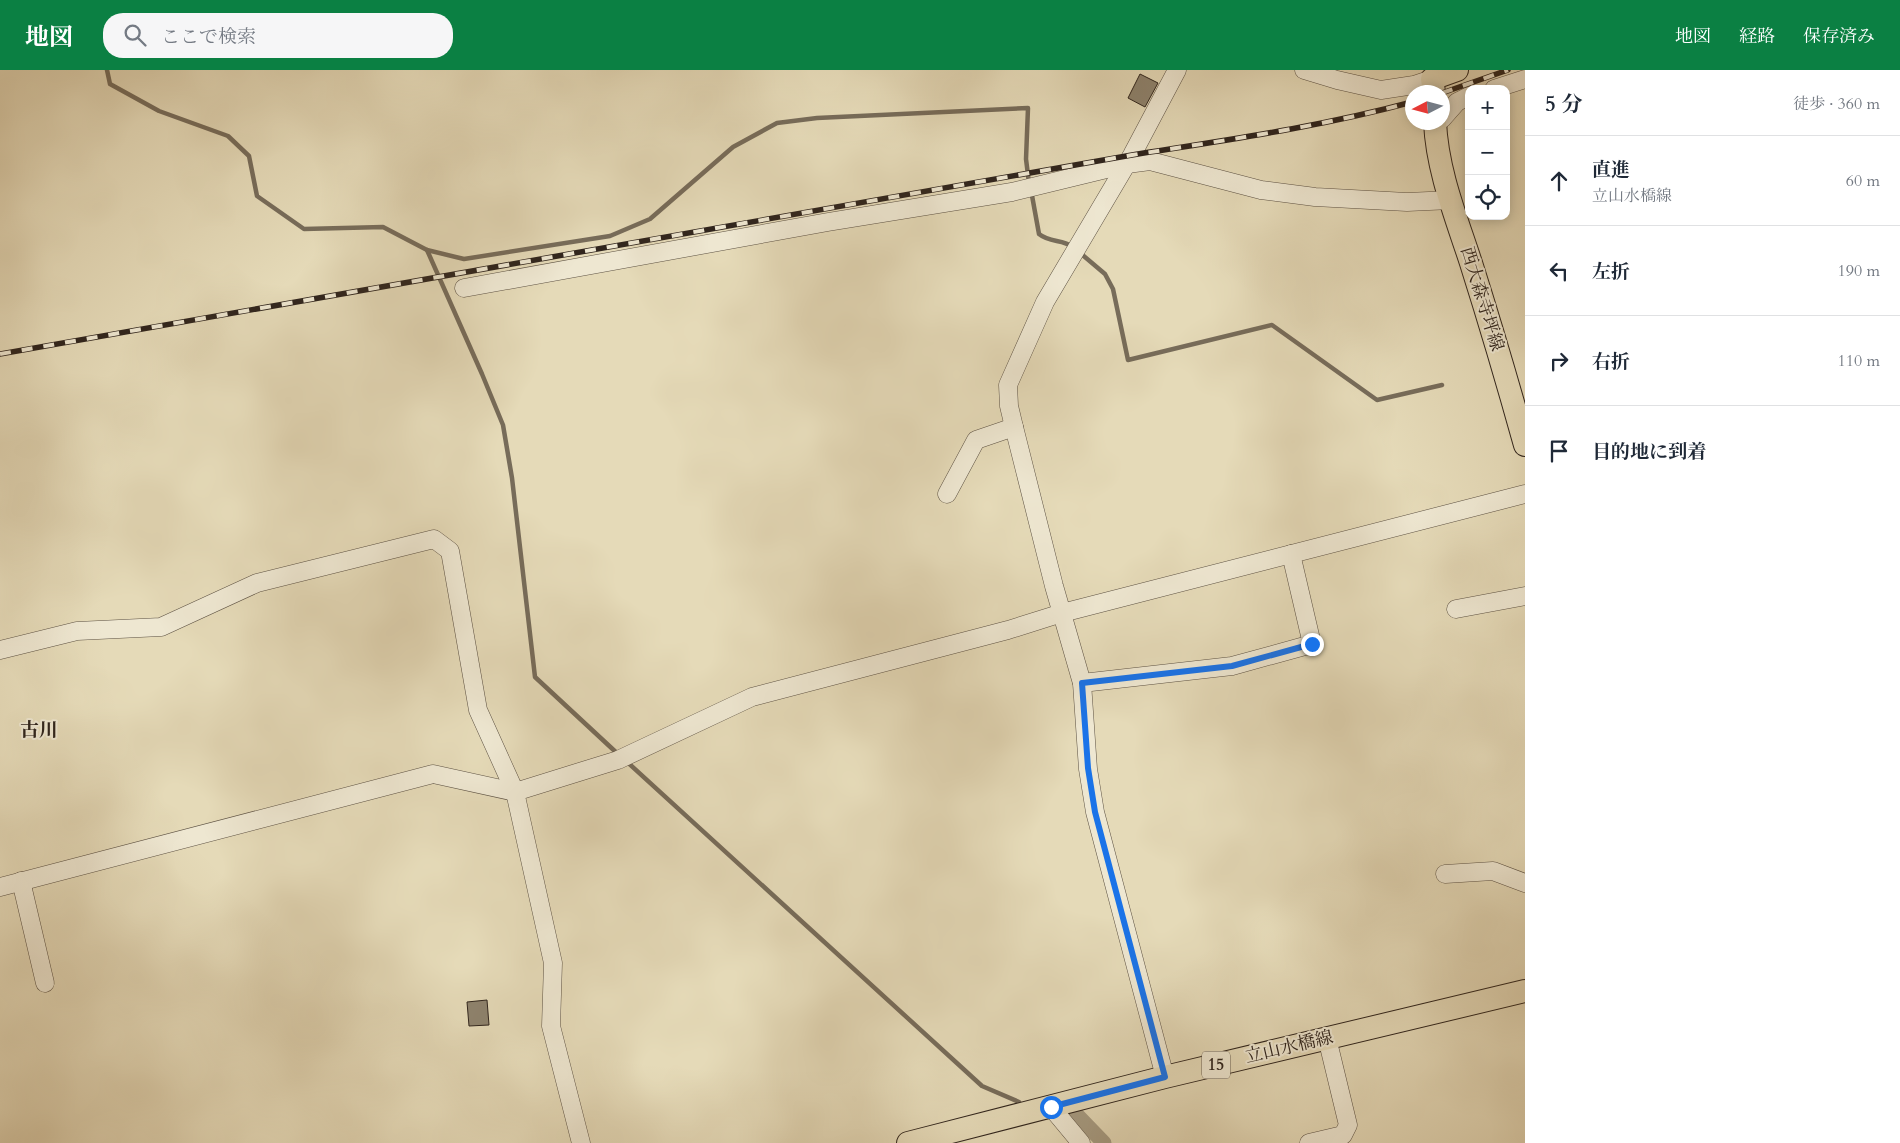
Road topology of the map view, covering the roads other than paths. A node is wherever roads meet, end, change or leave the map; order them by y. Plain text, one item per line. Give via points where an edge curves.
1 (1177, 70) edge
2 (1304, 70) edge
3 (1457, 70) edge
4 (1525, 79) edge
5 (1434, 85) edge
6 (1506, 85) edge
7 (1405, 86) edge
8 (1465, 98) edge
9 (1450, 109) edge
10 (1438, 130) edge
11 (1127, 164) junction
12 (1451, 200) junction
13 (464, 288) dead end
14 (1014, 427) junction
15 (1525, 445) edge
16 (947, 494) dead end
17 (1525, 494) edge
18 (1291, 554) junction
19 (1525, 596) edge
20 (1456, 609) dead end
21 (1062, 613) junction
22 (0, 650) edge
23 (1082, 683) junction
24 (516, 792) junction
25 (1445, 874) dead end
26 (21, 881) junction
27 (1525, 883) edge
28 (0, 887) edge
29 (45, 982) dead end
30 (1525, 991) edge
31 (1327, 1038) junction
32 (1165, 1077) junction
33 (1051, 1107) junction
34 (581, 1143) edge
35 (908, 1143) edge
36 (1081, 1143) edge
37 (1309, 1143) edge

1 - 11 street
2 - 7 street via 1382,90
3 - 5 main road
4 - 6 street
8 - 9 street
10 - 12 main road, 西大森寺坪線 via 1438,151
11 - 12 street via 1150,161 1261,190 1315,197 1407,202
11 - 13 street via 1012,192
11 - 14 street via 1045,302 1008,385
12 - 15 main road, 西大森寺坪線
14 - 16 street via 976,440
14 - 21 street
17 - 18 street
18 - 21 street
18 - 23 street via 1312,644 1232,666
19 - 20 street
21 - 23 street
21 - 24 street via 752,697 618,760
22 - 24 street via 77,630 161,627 257,583 434,539 450,550 478,710
23 - 32 street via 1088,768 1095,812
24 - 26 street via 433,774
24 - 34 street via 553,963 550,1026
25 - 27 street via 1492,870
26 - 28 street
26 - 29 street
30 - 31 main road, 立山水橋線 / 15
31 - 32 main road, 立山水橋線 / 15
31 - 37 street via 1348,1125 1343,1135
32 - 33 main road, 立山水橋線 / 15
33 - 35 main road, 立山水橋線 / 15
33 - 36 street

